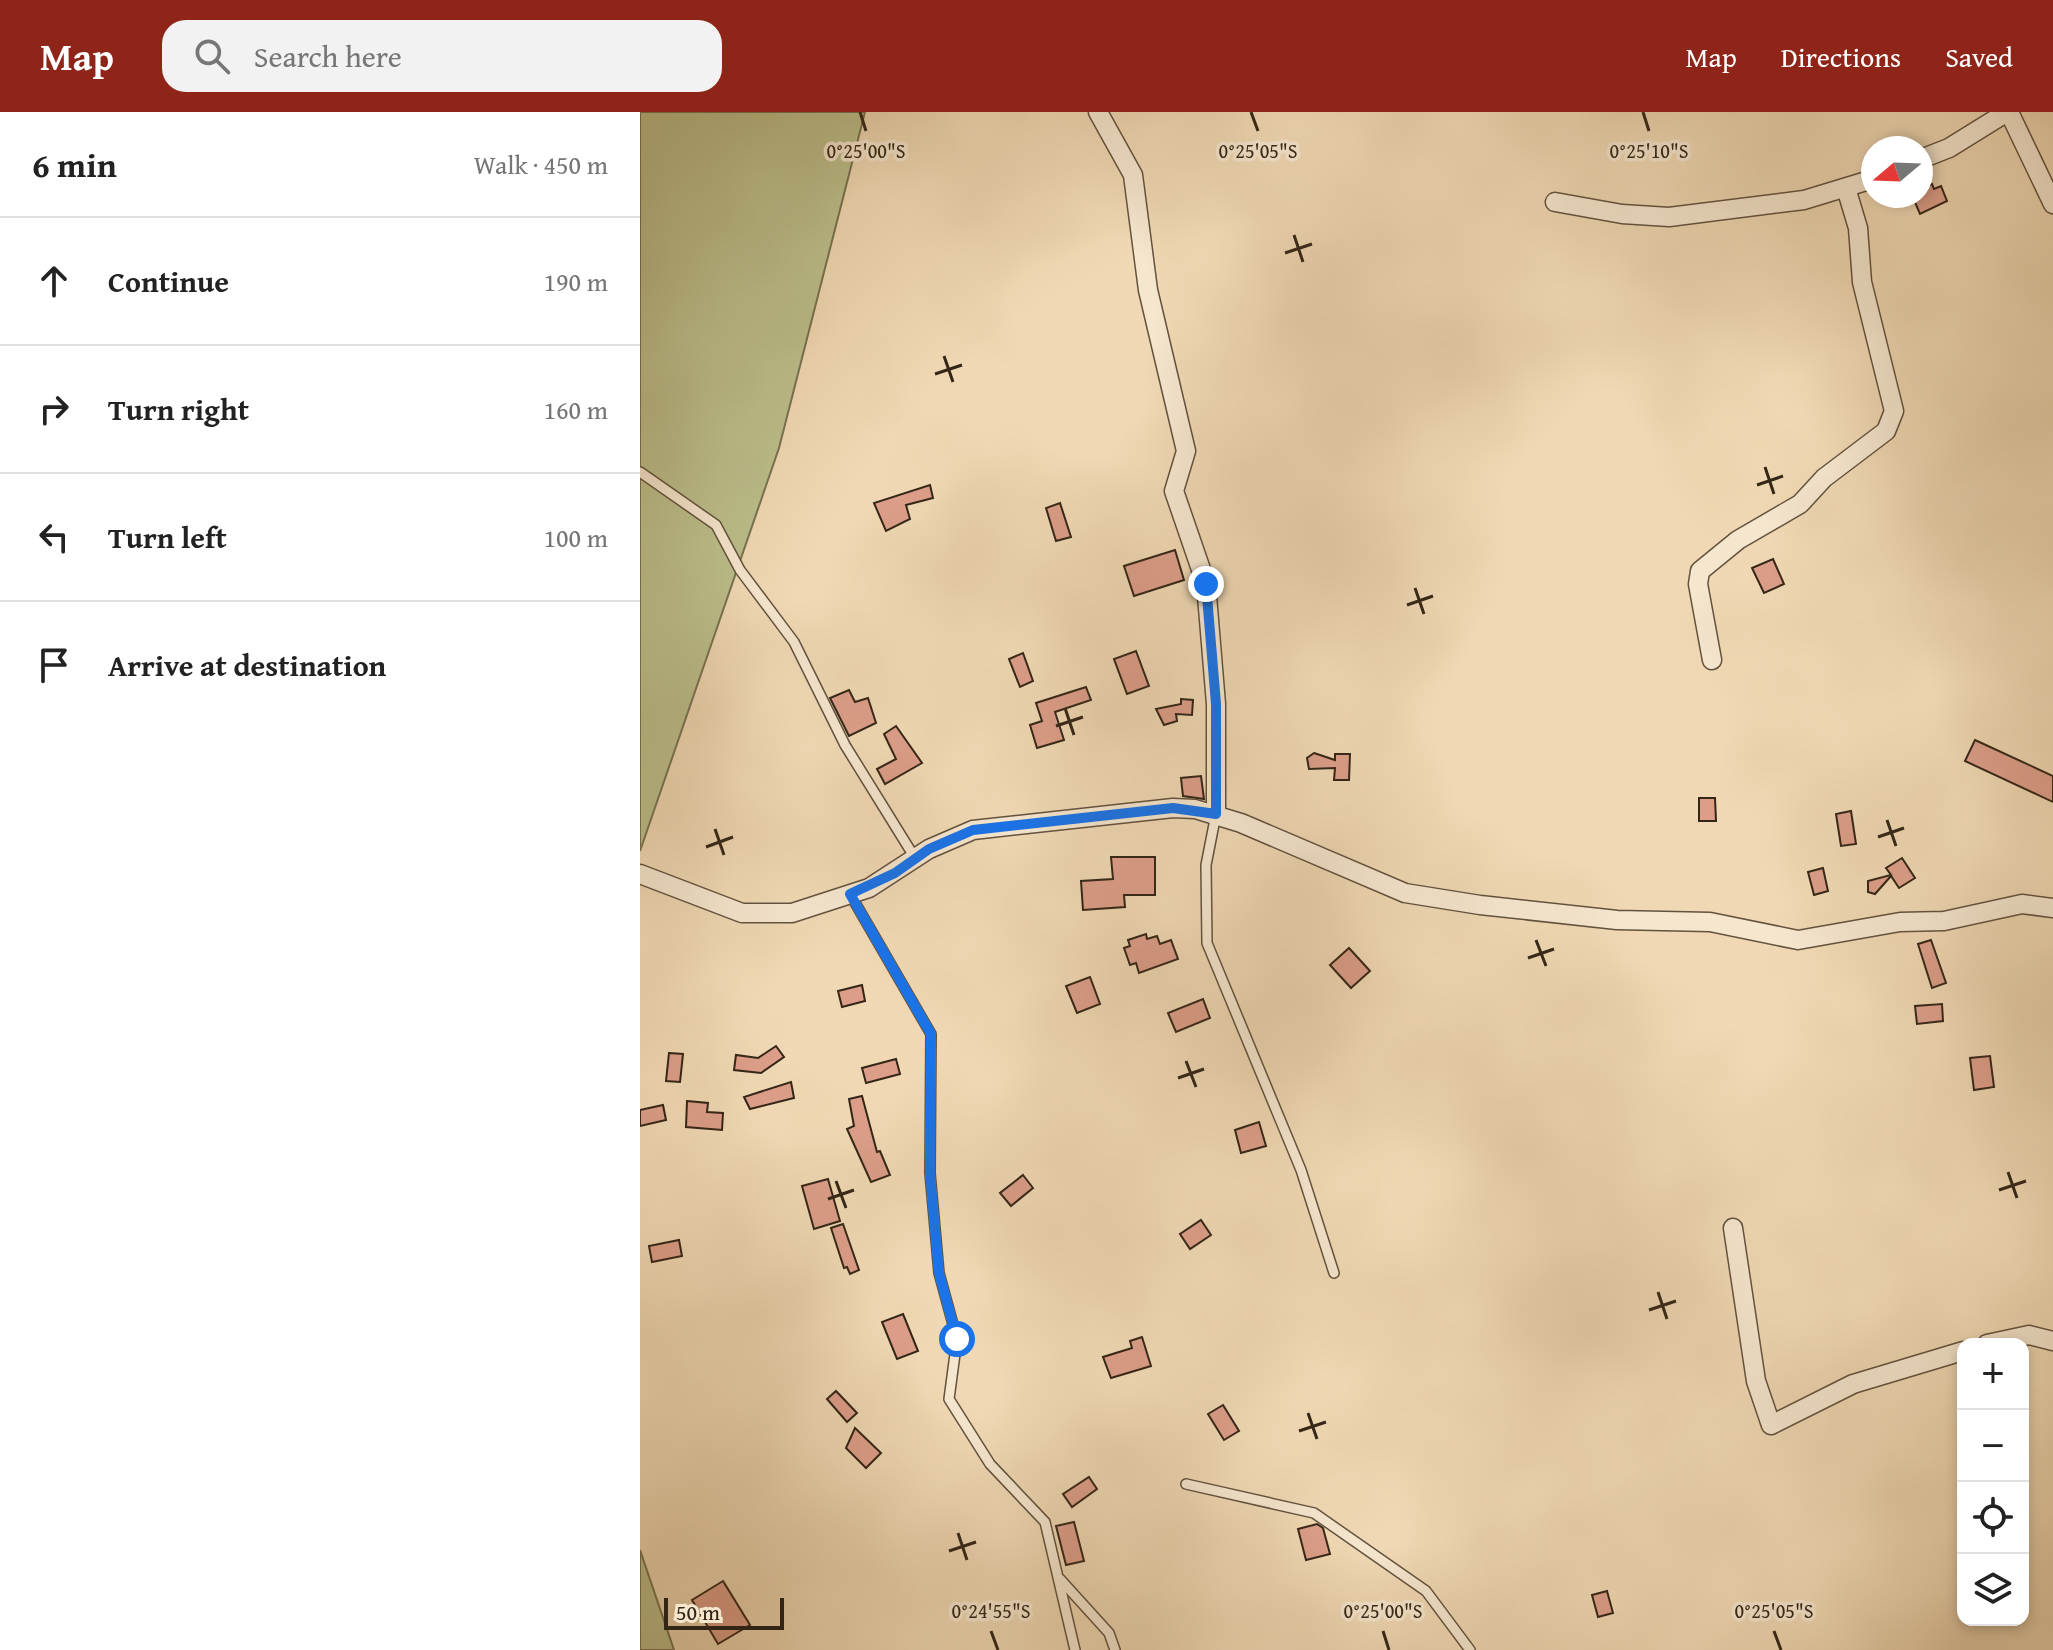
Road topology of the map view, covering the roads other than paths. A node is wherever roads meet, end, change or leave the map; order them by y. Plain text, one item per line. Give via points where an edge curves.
1 (1098, 112) edge
2 (2008, 112) edge
3 (1933, 154) edge
4 (1861, 183) edge
5 (1846, 188) junction
6 (1555, 202) dead end
7 (2053, 204) edge
8 (640, 472) edge
9 (1712, 660) dead end
10 (1216, 814) junction
11 (915, 858) junction
12 (640, 874) edge
13 (850, 894) junction
14 (2053, 908) edge
15 (1733, 1228) dead end
16 (1334, 1273) dead end
17 (2015, 1338) edge
18 (2053, 1341) edge
19 (1957, 1353) edge
20 (1186, 1484) dead end
21 (1058, 1577) junction
22 (1075, 1650) edge
23 (1115, 1650) edge
24 (1470, 1650) edge

1 - 10 street via 1133,175 1148,290 1186,451 1174,491 1206,584 1216,704
2 - 3 street
2 - 7 street
4 - 5 street
5 - 6 street via 1804,200 1669,217
5 - 9 street via 1858,228 1862,282 1894,411 1891,424 1800,504 1738,540 1700,571
8 - 11 lane via 716,525 740,570 794,642 845,745
10 - 11 street via 1173,808 1045,824 999,824 951,838
10 - 14 street via 1405,893 1480,905 1617,920 1710,922 1798,940 1900,922 1944,921 2022,904
10 - 16 lane via 1206,865 1207,943 1301,1170
11 - 13 street
12 - 13 street via 742,913 792,913
13 - 21 lane via 931,1034 930,1173 939,1273 957,1339 949,1399 990,1464 1045,1522
15 - 19 street via 1756,1381 1771,1425 1853,1384
17 - 18 street via 2029,1335
20 - 24 lane via 1314,1513 1426,1591
21 - 22 lane
21 - 23 lane via 1109,1633

